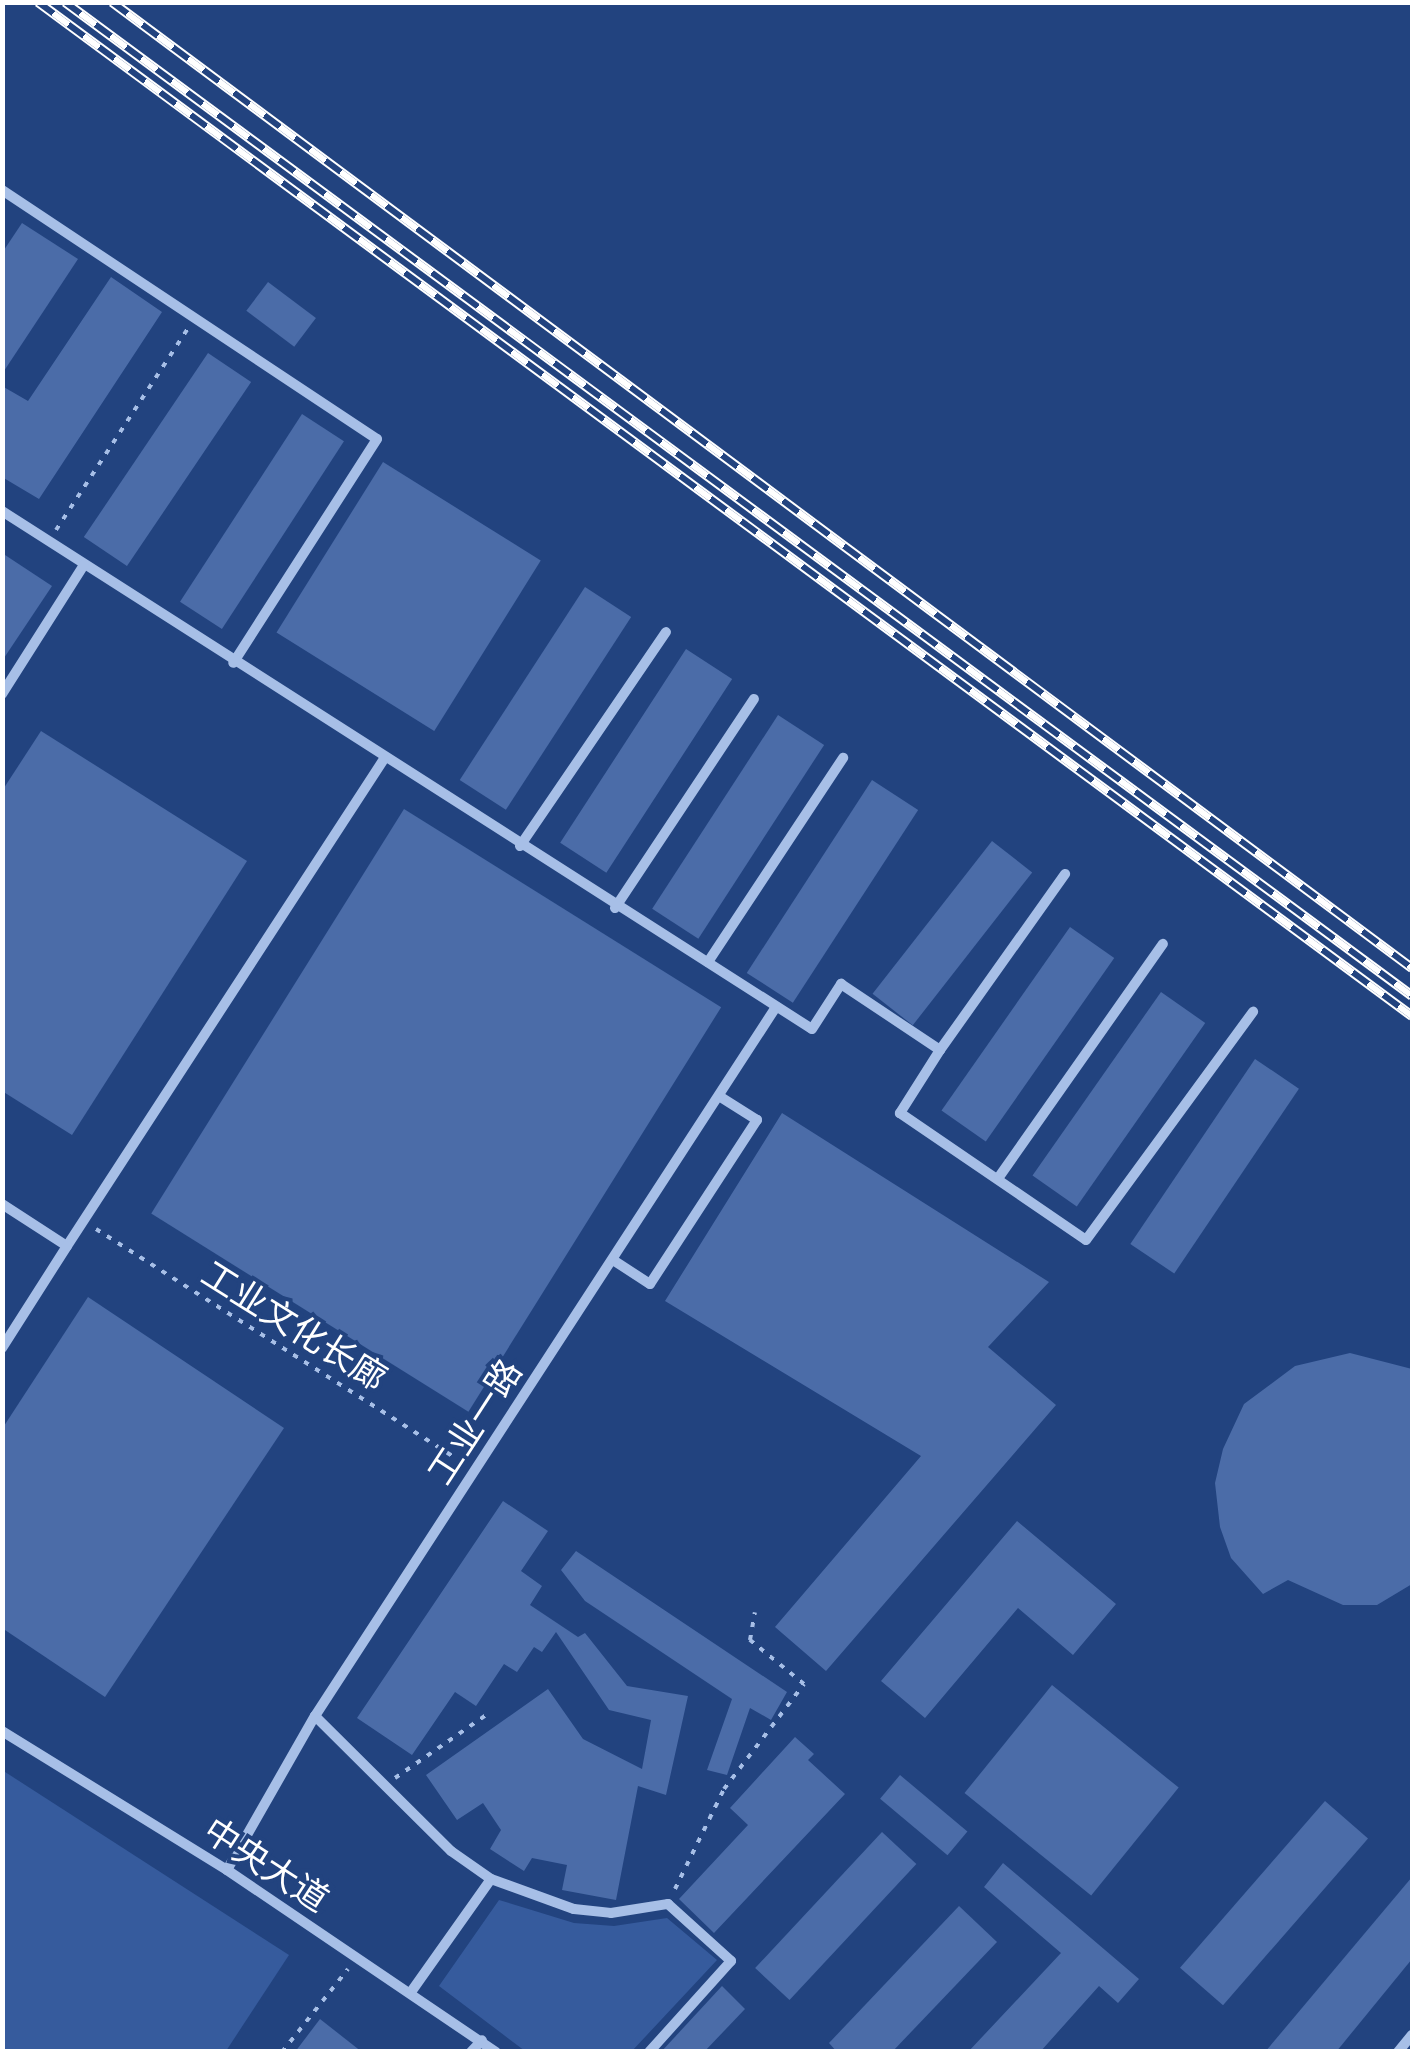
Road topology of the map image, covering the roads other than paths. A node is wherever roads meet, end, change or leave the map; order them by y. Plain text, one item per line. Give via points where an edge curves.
1 (2, 190) edge
2 (2, 512) edge
3 (84, 565) junction
4 (666, 632) dead end
5 (232, 663) junction
6 (2, 694) edge
7 (754, 700) dead end
8 (384, 758) junction
9 (843, 758) dead end
10 (520, 846) junction
11 (1065, 874) dead end
12 (614, 908) junction
13 (1163, 944) dead end
14 (708, 962) junction
15 (776, 1007) junction
16 (1253, 1012) dead end
17 (940, 1050) junction
18 (719, 1096) junction
19 (998, 1177) junction
20 (2, 1204) edge
21 (67, 1246) junction
22 (613, 1260) junction
23 (2, 1348) edge
24 (315, 1716) junction
25 (2, 1731) edge
26 (228, 1870) junction
27 (492, 1879) junction
28 (411, 1992) junction
29 (1412, 2035) edge
30 (482, 2040) junction
31 (470, 2052) edge
32 (496, 2052) edge
33 (649, 2052) edge
34 (1398, 2052) edge

1 - 5 street via 377,439
2 - 3 street
3 - 5 street
3 - 6 street
4 - 10 street
5 - 8 street
7 - 12 street
8 - 10 street
8 - 21 street
9 - 14 street
10 - 12 street
11 - 17 street
12 - 14 street
13 - 19 street
14 - 15 street
15 - 17 street via 812,1029 841,984
15 - 18 street, 工业一路
16 - 19 street via 1086,1240
17 - 19 street via 900,1113
18 - 22 street, 工业一路
18 - 22 street via 758,1120 650,1284
20 - 21 street
21 - 23 street
22 - 24 street, 工业一路
24 - 26 street, 工业一路
24 - 27 street via 451,1851
25 - 26 street, 中央大道
26 - 28 street, 中央大道
27 - 28 street
27 - 33 street via 574,1909 611,1914 668,1904 731,1961
28 - 30 street, 中央大道
29 - 34 street
30 - 31 street
30 - 32 street, 中央大道

